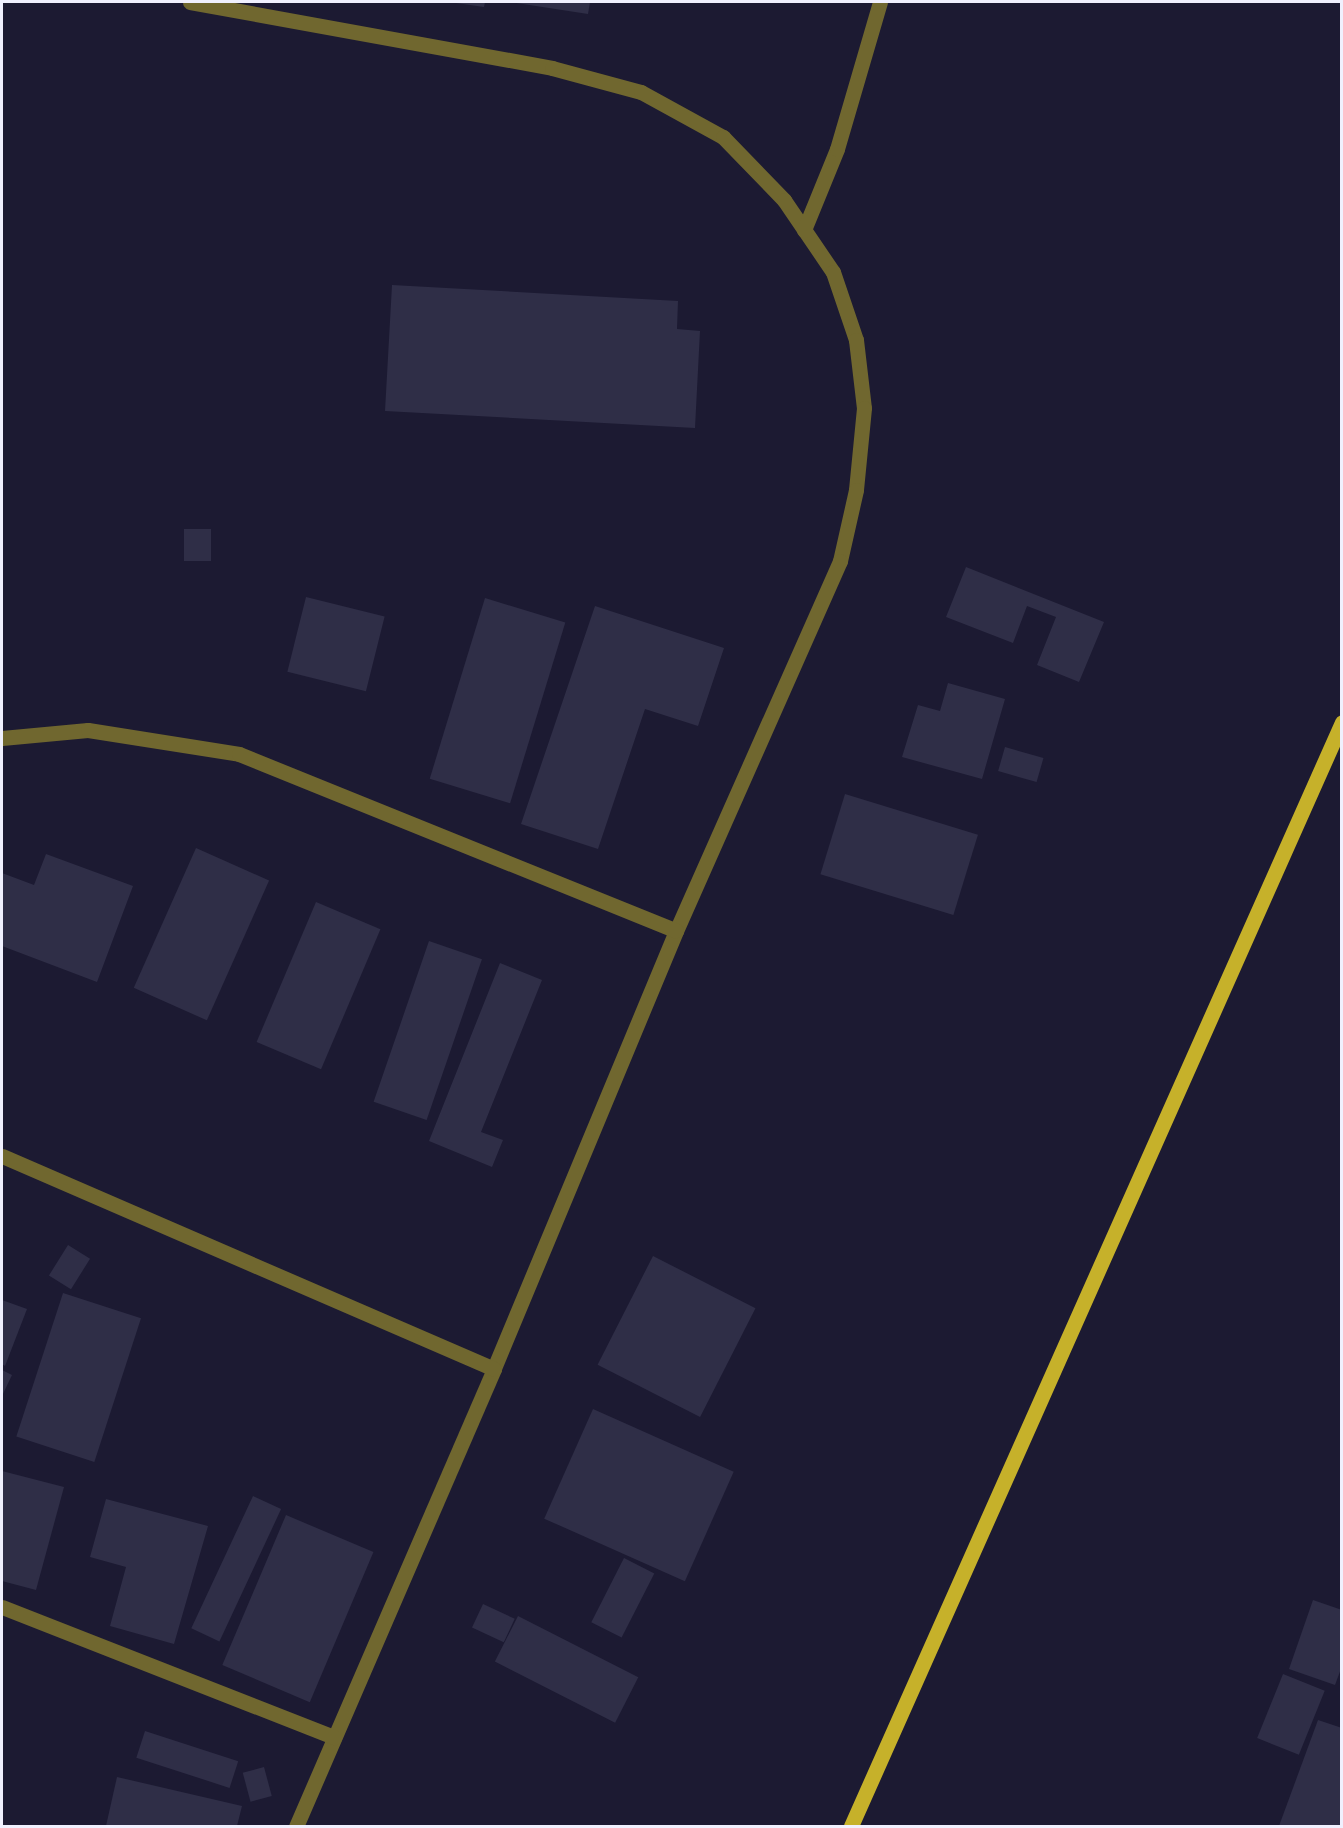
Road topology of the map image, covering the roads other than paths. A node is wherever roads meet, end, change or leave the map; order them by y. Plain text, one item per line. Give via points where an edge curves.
1 (190, 2) edge
2 (880, 2) edge
3 (804, 230) junction
4 (1341, 722) edge
5 (2, 738) edge
6 (676, 931) junction
7 (2, 1156) edge
8 (494, 1369) junction
9 (2, 1607) edge
10 (334, 1737) junction
11 (296, 1827) edge
12 (851, 1827) edge

1 - 3 street via 552,68 641,92 723,136 784,200
2 - 3 street via 837,149
3 - 6 street via 833,272 856,340 864,408 856,490 840,561
4 - 12 main road
5 - 6 street via 88,730 239,754
6 - 8 street
7 - 8 street
8 - 10 street
9 - 10 street
10 - 11 street

